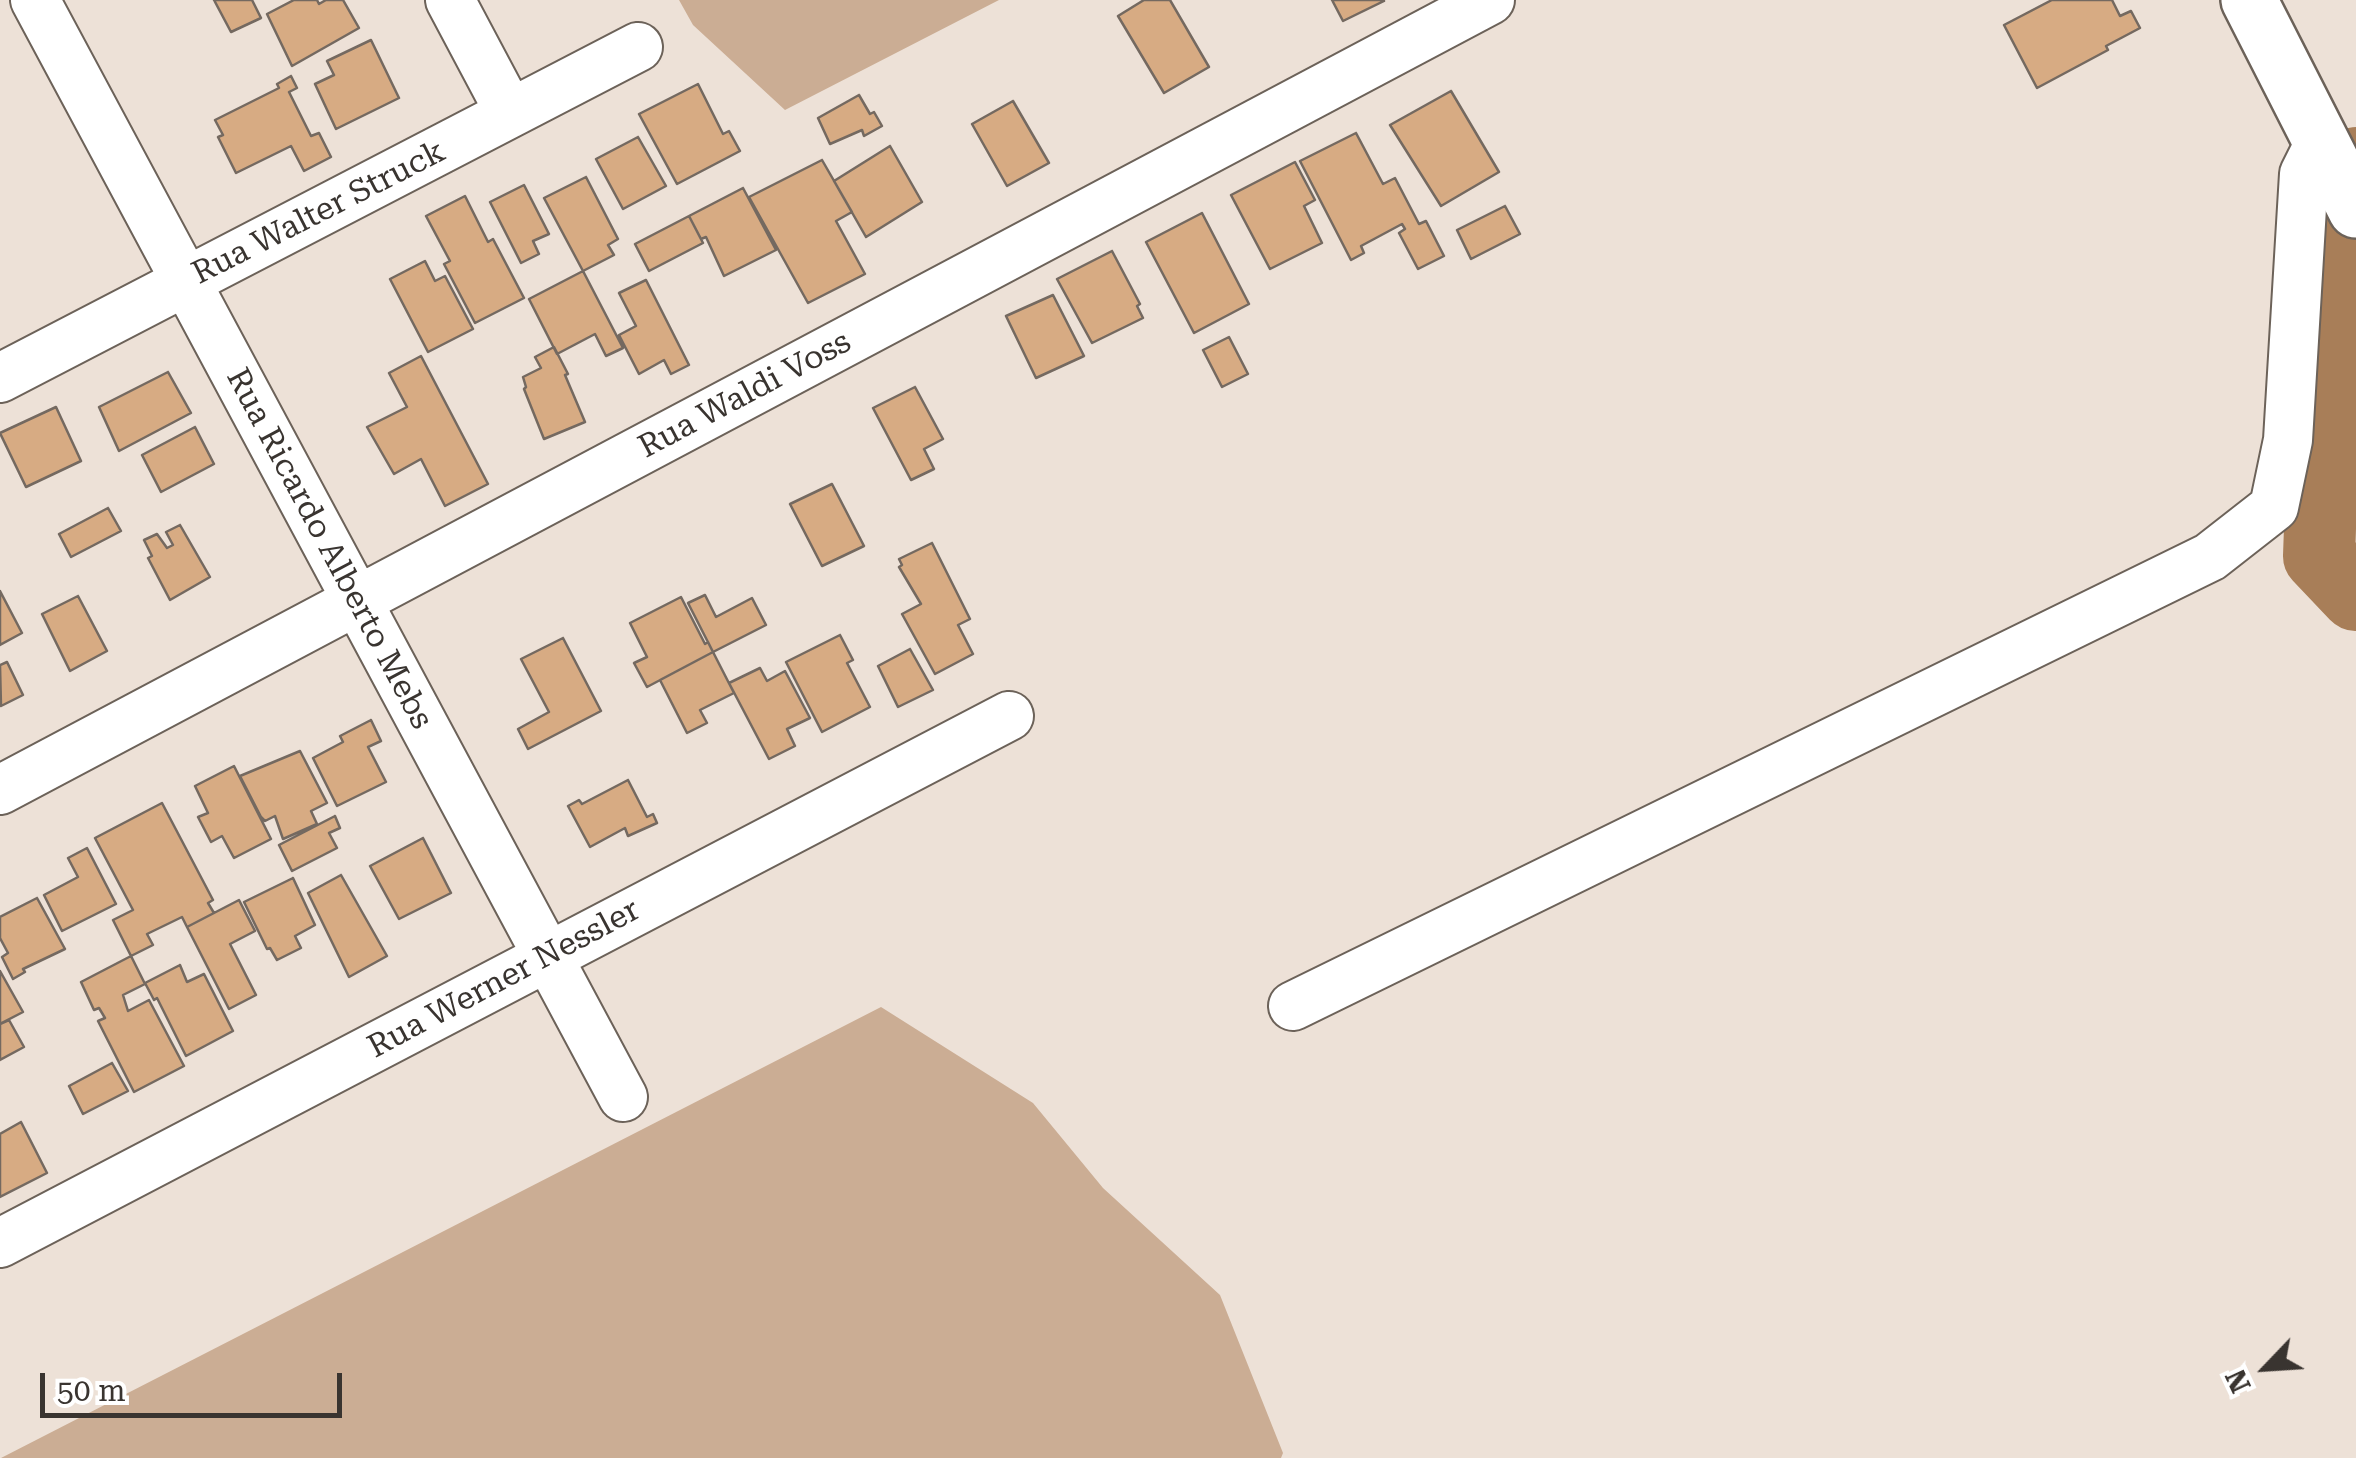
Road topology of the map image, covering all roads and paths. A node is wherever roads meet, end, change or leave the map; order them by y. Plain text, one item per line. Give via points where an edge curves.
1 (34, 0) edge
2 (450, 0) edge
3 (1490, 0) edge
4 (2249, 0) edge
5 (638, 47) dead end
6 (510, 113) junction
7 (2326, 150) junction
8 (2356, 210) edge
9 (186, 282) junction
10 (0, 378) edge
11 (357, 601) junction
12 (1009, 716) dead end
13 (0, 790) edge
14 (548, 956) junction
15 (1294, 1006) dead end
16 (623, 1097) dead end
17 (0, 1242) edge

1 - 9 street, Rua Ricardo Alberto Mebs
2 - 6 street
3 - 11 street, Rua Waldi Voss
4 - 7 street
5 - 6 street, Rua Walter Struck
6 - 9 street, Rua Walter Struck
7 - 8 street
7 - 15 street via 2304,174 2288,440 2274,507 2210,557
9 - 10 street, Rua Walter Struck
9 - 11 street, Rua Ricardo Alberto Mebs
11 - 13 street, Rua Waldi Voss
11 - 14 street, Rua Ricardo Alberto Mebs
12 - 14 street, Rua Werner Nessler
14 - 16 street, Rua Ricardo Alberto Mebs
14 - 17 street, Rua Werner Nessler

